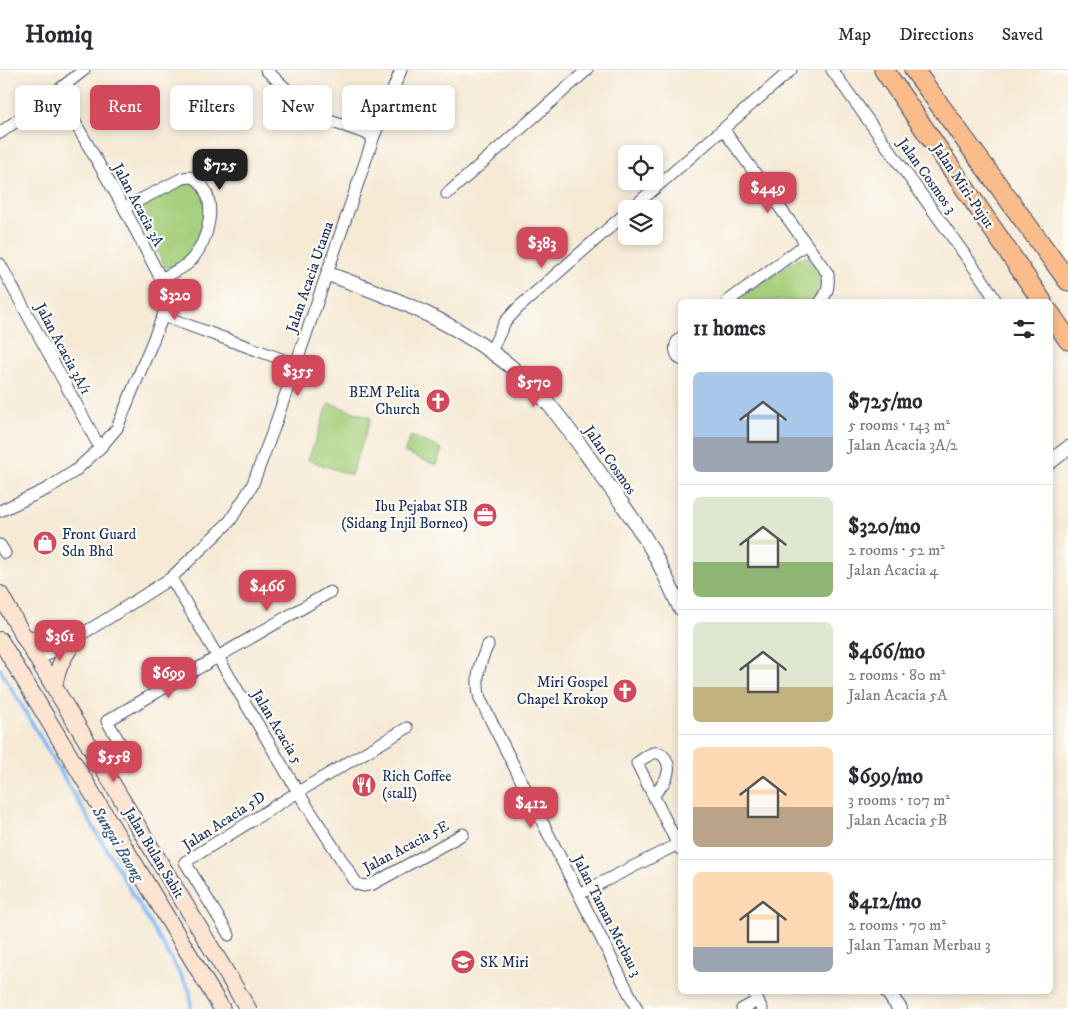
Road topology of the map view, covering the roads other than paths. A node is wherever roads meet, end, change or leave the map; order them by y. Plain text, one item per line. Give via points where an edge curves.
1 (84, 70) edge
2 (266, 70) edge
3 (401, 70) edge
4 (588, 70) edge
5 (791, 70) edge
6 (832, 70) edge
7 (884, 70) edge
8 (914, 70) edge
9 (65, 85) edge
10 (15, 122) edge
11 (723, 129) junction
12 (79, 130) edge
13 (0, 133) edge
14 (374, 136) junction
15 (447, 194) dead end
16 (641, 200) edge
17 (124, 208) junction
18 (618, 220) edge
19 (806, 244) junction
20 (0, 264) edge
21 (328, 274) junction
22 (161, 279) junction
23 (1068, 281) edge
24 (731, 299) edge
25 (823, 299) edge
26 (995, 299) edge
27 (1041, 299) edge
28 (163, 316) junction
29 (1053, 318) edge
30 (678, 340) edge
31 (1068, 340) edge
32 (491, 351) junction
33 (678, 355) edge
34 (295, 364) junction
35 (100, 448) junction
36 (1068, 448) edge
37 (1053, 460) edge
38 (0, 511) edge
39 (170, 578) junction
40 (330, 592) dead end
41 (0, 594) edge
42 (678, 604) edge
43 (24, 637) junction
44 (72, 639) junction
45 (0, 640) edge
46 (488, 645) dead end
47 (218, 655) junction
48 (38, 660) junction
49 (54, 686) junction
50 (407, 728) dead end
51 (126, 754) dead end
52 (298, 792) junction
53 (654, 795) dead end
54 (463, 834) dead end
55 (678, 845) edge
56 (678, 847) edge
57 (364, 886) joint
58 (579, 894) junction
59 (161, 909) junction
60 (229, 935) dead end
61 (889, 994) edge
62 (757, 1000) edge
63 (222, 1009) edge
64 (248, 1009) edge
65 (637, 1009) edge
66 (742, 1009) edge
67 (900, 1009) edge

1 - 9 street
2 - 14 street via 321,118
3 - 14 street, Jalan Acacia Utama
4 - 15 street
5 - 11 street
6 - 26 street, Jalan Cosmos 3
7 - 27 highway, Jalan Miri-Pujut
8 - 23 highway, Jalan Miri-Pujut
10 - 13 street
11 - 16 street
11 - 19 street
12 - 17 street, Jalan Acacia 3A
14 - 21 street, Jalan Acacia Utama
17 - 22 street, Jalan Acacia 3A
17 - 22 street via 183,178 199,181 207,192 210,219 196,254 192,260
18 - 32 street via 518,308 505,322
19 - 24 street
19 - 25 street via 828,274 829,285
20 - 35 street, Jalan Acacia 3A/1
21 - 32 street, Jalan Cosmos via 383,293
21 - 34 street, Jalan Acacia Utama
22 - 28 street, Jalan Acacia 3A via 166,300
28 - 34 street
28 - 35 street, Jalan Acacia 3A via 117,428
29 - 31 highway
30 - 33 street via 675,348
32 - 42 street, Jalan Cosmos via 535,387 568,428 638,527
34 - 39 street, Jalan Acacia Utama via 252,486 230,521
35 - 38 street, Jalan Acacia 3A via 47,490
36 - 37 street
39 - 44 street, Jalan Acacia Utama
39 - 47 street, Jalan Acacia 5
40 - 47 street
41 - 43 main road, Jalan Bulan Sabit
43 - 44 main road via 45,642
43 - 48 main road, Jalan Bulan Sabit
44 - 48 street, Jalan Acacia Utama
44 - 49 main road via 57,669
45 - 59 main road, Jalan Bulan Sabit
46 - 58 street, Jalan Taman Merbau 3 via 478,669 480,699
47 - 51 street via 107,721
47 - 52 street, Jalan Acacia 5
48 - 49 main road, Jalan Bulan Sabit
48 - 59 main road via 38,684 42,694 149,871
49 - 64 main road, Jalan Bulan Sabit
50 - 52 street
52 - 57 street, Jalan Acacia 5 via 357,884
52 - 60 street, Jalan Acacia 5D via 185,862
53 - 55 street
54 - 57 street, Jalan Acacia 5E
56 - 58 street
58 - 65 street, Jalan Taman Merbau 3
59 - 63 main road, Jalan Bulan Sabit
61 - 67 street
62 - 66 street

